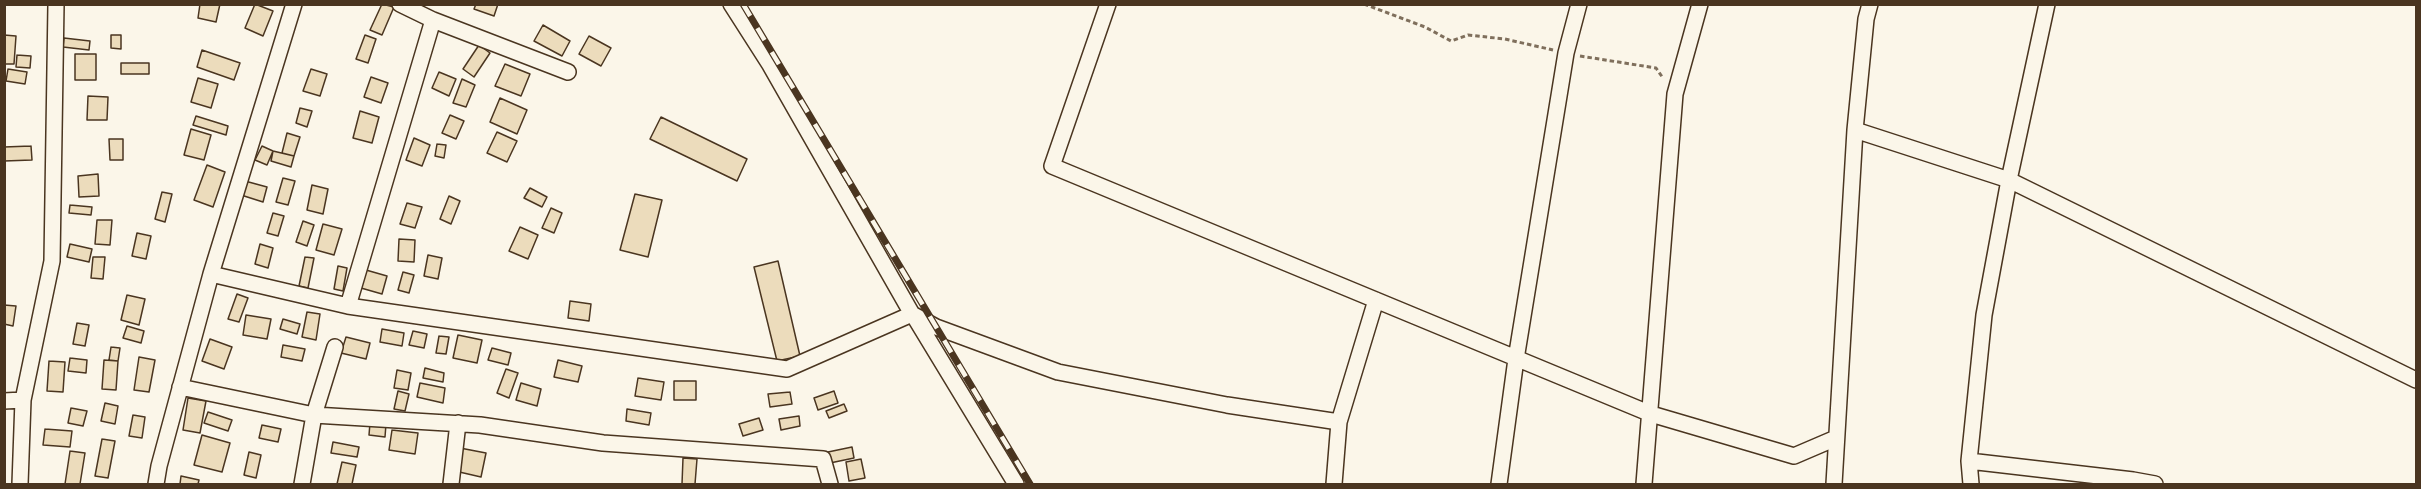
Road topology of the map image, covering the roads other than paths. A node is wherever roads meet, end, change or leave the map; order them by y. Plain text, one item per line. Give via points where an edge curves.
1 (56, 4) edge
2 (294, 4) edge
3 (400, 4) edge
4 (731, 4) edge
5 (1108, 4) edge
6 (1579, 4) edge
7 (1700, 4) edge
8 (1870, 4) edge
9 (2047, 4) edge
10 (433, 20) junction
11 (568, 72) dead end
12 (1855, 130) junction
13 (2009, 180) junction
14 (211, 274) junction
15 (1376, 300) junction
16 (348, 306) junction
17 (912, 314) junction
18 (335, 347) dead end
19 (1516, 359) junction
20 (2416, 380) edge
21 (180, 387) junction
22 (23, 400) junction
23 (4, 401) edge
24 (1651, 414) junction
25 (314, 415) junction
26 (1340, 422) junction
27 (459, 423) junction
28 (1836, 438) junction
29 (1969, 461) junction
30 (20, 484) edge
31 (156, 484) edge
32 (302, 484) edge
33 (451, 484) edge
34 (830, 484) edge
35 (1016, 484) edge
36 (1334, 484) edge
37 (1499, 484) edge
38 (1644, 484) edge
39 (1834, 484) edge
40 (1971, 484) edge
41 (2155, 484) edge

1 - 22 street via 52,261
2 - 14 street
3 - 10 street
4 - 17 street
5 - 15 street via 1052,166
6 - 19 street via 1566,53
7 - 24 street via 1675,94
8 - 12 street
9 - 13 street
10 - 11 street
10 - 16 street
12 - 13 street
12 - 28 street
13 - 20 street
13 - 29 street via 1984,315
14 - 16 street
14 - 21 street
15 - 19 street
15 - 26 street
16 - 17 street via 788,369
17 - 26 street via 936,327 1058,372
17 - 35 street
18 - 25 street
19 - 24 street
19 - 37 street
21 - 25 street
21 - 31 street
22 - 23 street
22 - 30 street
24 - 28 street via 1794,456
24 - 38 street
25 - 27 street
25 - 32 street
26 - 36 street
27 - 33 street
27 - 34 street via 603,442 823,459
28 - 39 street
29 - 40 street
29 - 41 street

